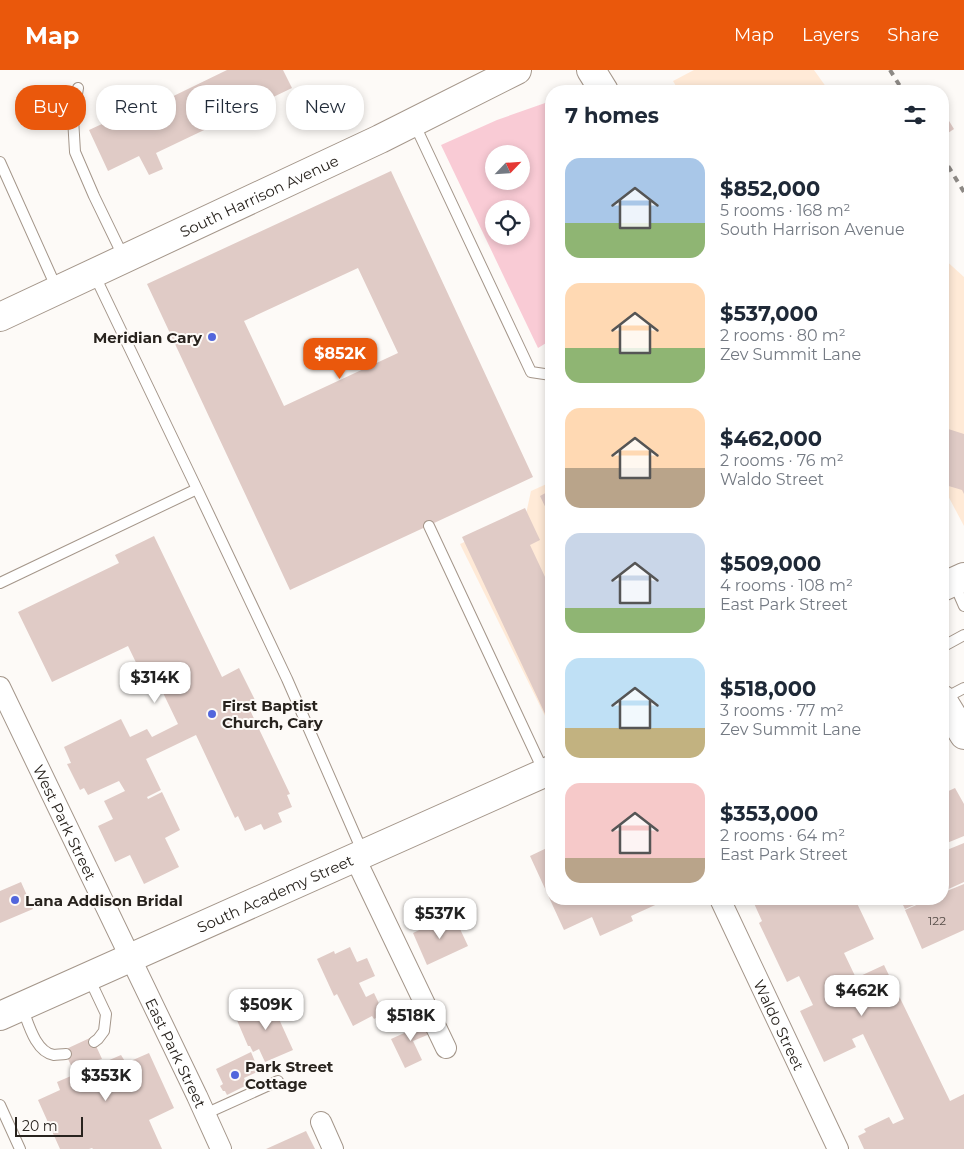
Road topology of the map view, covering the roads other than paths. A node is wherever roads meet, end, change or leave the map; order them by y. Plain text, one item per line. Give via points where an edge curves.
1 (517, 70) edge
2 (591, 70) edge
3 (600, 85) edge
4 (414, 122) junction
5 (74, 130) edge
6 (0, 162) edge
7 (124, 259) junction
8 (94, 273) junction
9 (58, 290) junction
10 (0, 317) edge
11 (545, 374) edge
12 (197, 489) junction
13 (429, 526) dead end
14 (0, 583) edge
15 (964, 635) edge
16 (949, 643) edge
17 (0, 687) edge
18 (964, 688) edge
19 (949, 696) edge
20 (949, 709) edge
21 (964, 735) edge
22 (545, 765) edge
23 (545, 772) edge
24 (360, 856) junction
25 (723, 905) edge
26 (130, 959) junction
27 (89, 977) junction
28 (11, 1011) edge
29 (94, 1042) dead end
30 (446, 1048) dead end
31 (66, 1054) dead end
32 (278, 1081) dead end
33 (0, 1105) edge
34 (205, 1114) junction
35 (321, 1122) dead end
36 (20, 1149) edge
37 (221, 1149) edge
38 (333, 1149) edge
39 (838, 1149) edge

1 - 4 main road, South Harrison Avenue
2 - 3 main road
4 - 7 main road, South Harrison Avenue
4 - 11 lane via 531,372
5 - 7 lane via 75,152
6 - 9 lane
7 - 8 main road, South Harrison Avenue
8 - 9 main road, South Harrison Avenue
8 - 12 lane
9 - 10 main road, South Harrison Avenue
12 - 14 lane
12 - 24 lane via 291,687
13 - 22 lane
15 - 16 lane
17 - 26 street, West Park Street
18 - 19 lane
20 - 21 main road
23 - 24 main road, South Academy Street
24 - 26 main road, South Academy Street
24 - 30 street
25 - 39 street, Waldo Street
26 - 27 main road, South Academy Street
26 - 34 street, East Park Street
27 - 28 main road, South Academy Street
27 - 29 lane via 106,1014 104,1031
28 - 31 lane via 32,1033 40,1048 52,1055
32 - 34 lane
33 - 36 lane
34 - 37 street, East Park Street
35 - 38 street

